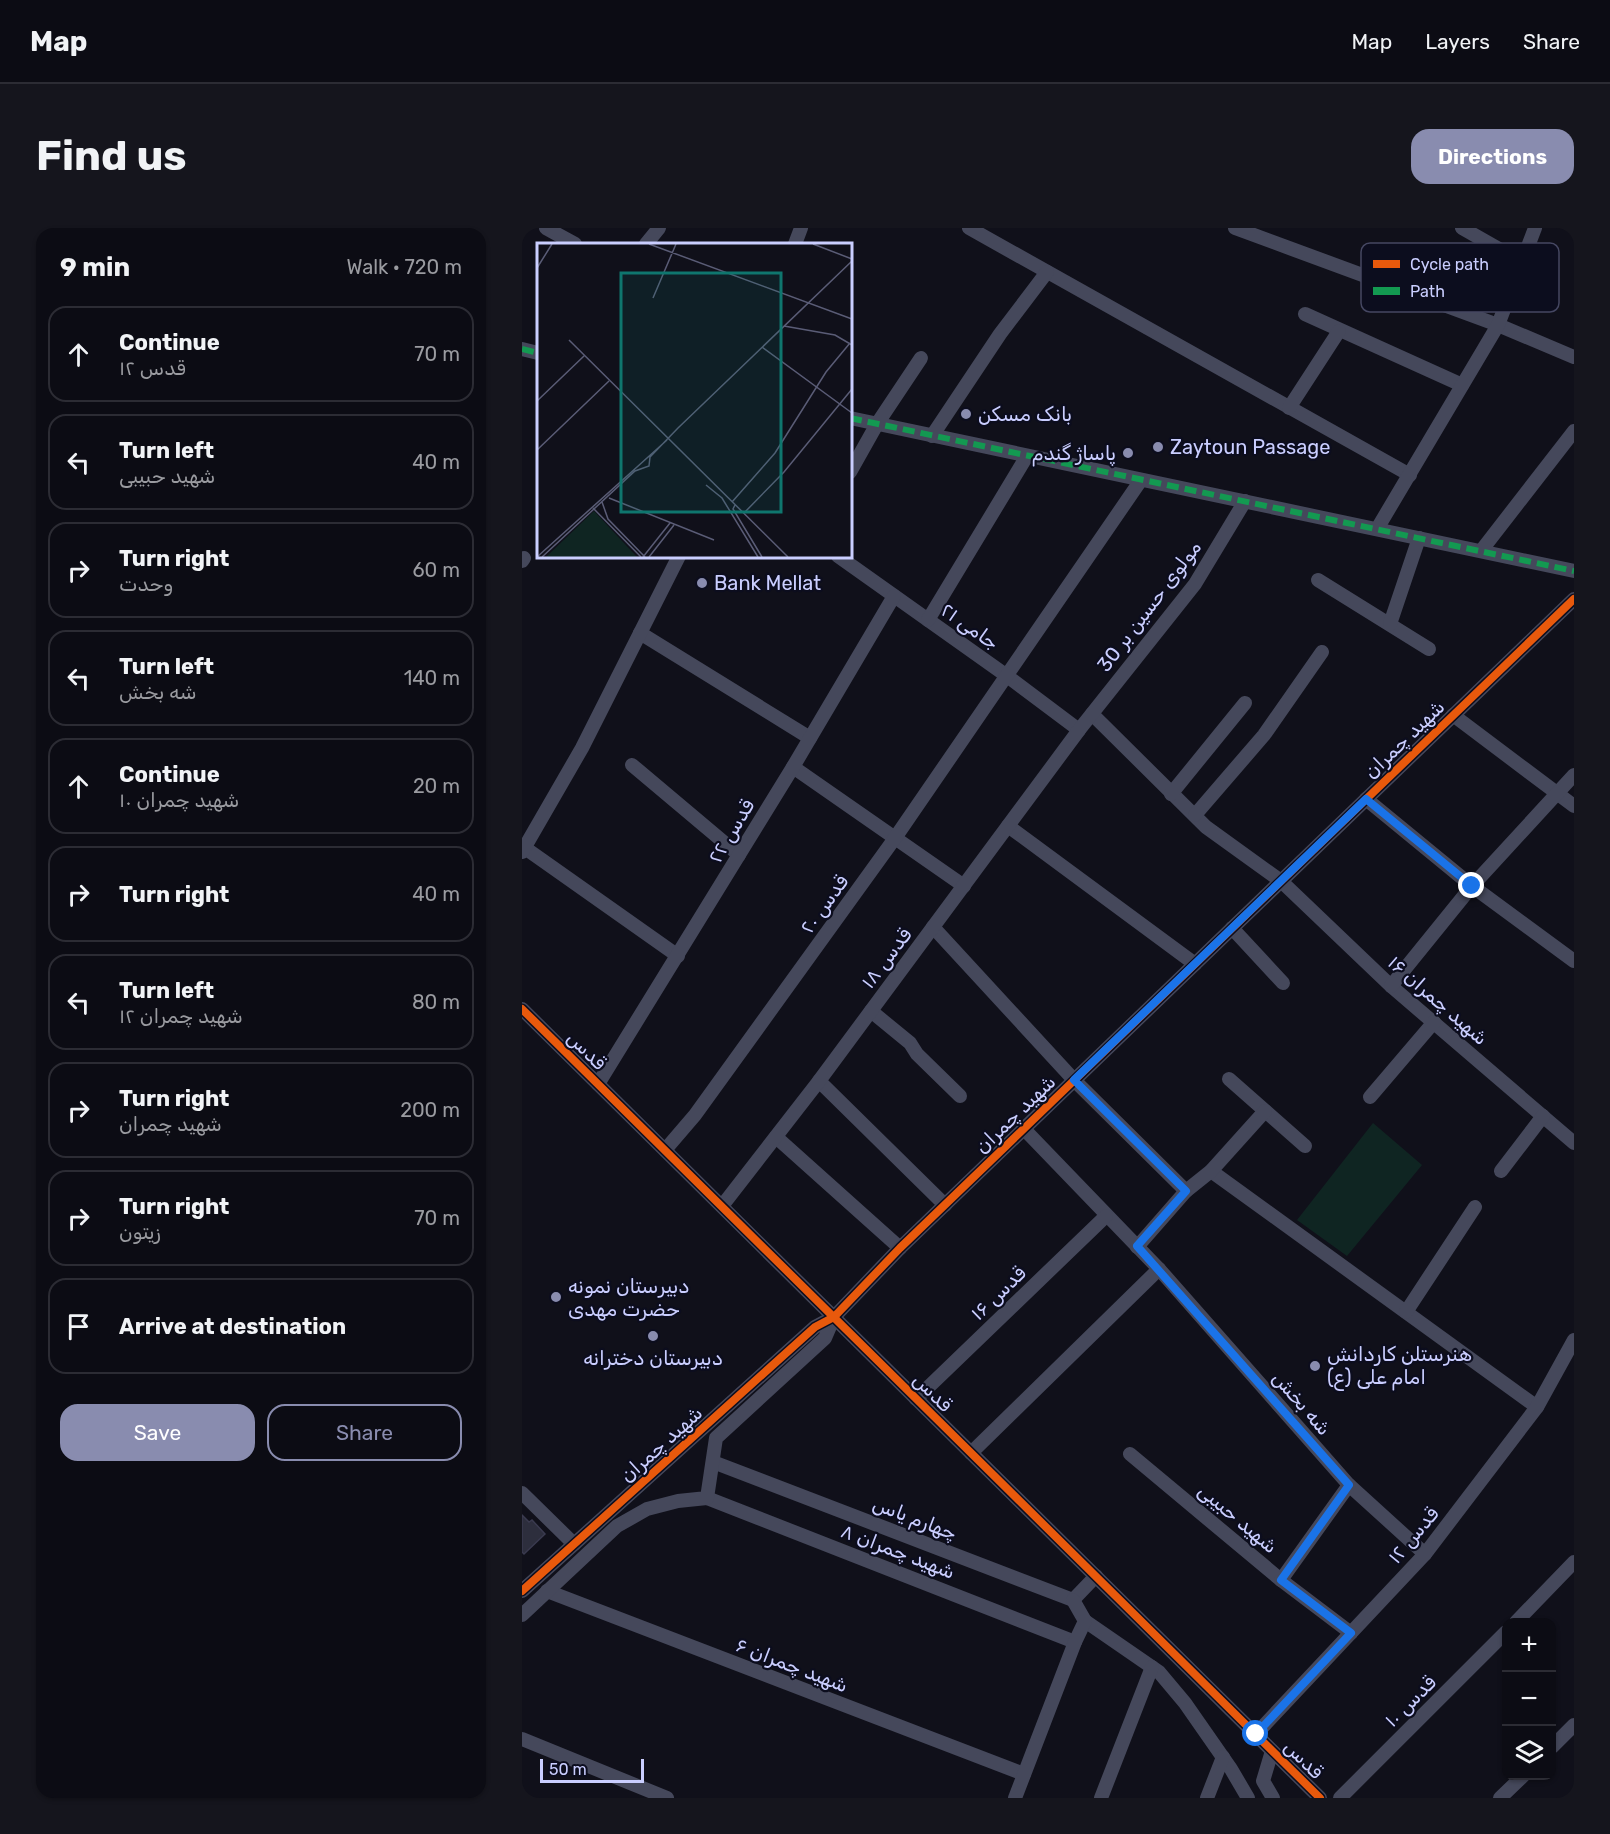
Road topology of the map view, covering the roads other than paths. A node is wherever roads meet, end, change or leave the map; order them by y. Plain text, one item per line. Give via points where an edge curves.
1 (546, 228) edge
2 (659, 228) edge
3 (801, 228) edge
4 (969, 228) edge
5 (1234, 228) edge
6 (1462, 228) edge
7 (1535, 228) edge
8 (573, 243) edge
9 (647, 243) edge
10 (795, 243) edge
11 (1488, 243) edge
12 (1529, 243) edge
13 (1047, 272) junction
14 (1361, 275) edge
15 (1462, 312) edge
16 (1502, 312) edge
17 (1305, 314) dead end
18 (1497, 325) junction
19 (1339, 331) junction
20 (522, 349) edge
21 (537, 353) edge
22 (1574, 357) edge
23 (921, 358) dead end
24 (1462, 385) junction
25 (1289, 408) junction
26 (852, 418) edge
27 (877, 424) junction
28 (1574, 430) edge
29 (932, 436) junction
30 (1027, 456) junction
31 (852, 468) edge
32 (1410, 475) junction
33 (1141, 480) junction
34 (1245, 501) junction
35 (1377, 529) junction
36 (1419, 538) junction
37 (1481, 551) junction
38 (678, 558) edge
39 (841, 558) edge
40 (1574, 571) edge
41 (1318, 580) dead end
42 (894, 596) junction
43 (1574, 599) edge
44 (928, 620) junction
45 (1390, 624) junction
46 (640, 633) junction
47 (1429, 649) dead end
48 (1322, 652) dead end
49 (1007, 676) junction
50 (1245, 703) dead end
51 (1092, 714) junction
52 (1453, 715) junction
53 (1079, 730) junction
54 (810, 738) junction
55 (632, 765) dead end
56 (793, 767) junction
57 (1574, 775) edge
58 (1557, 793) junction
59 (1171, 794) junction
60 (1366, 799) junction
61 (1574, 806) edge
62 (1195, 815) junction
63 (1008, 826) junction
64 (896, 838) junction
65 (523, 850) edge
66 (739, 855) junction
67 (1281, 881) junction
68 (964, 886) junction
69 (1472, 886) junction
70 (933, 927) junction
71 (1232, 928) junction
72 (678, 956) junction
73 (1574, 961) edge
74 (1195, 964) junction
75 (1283, 983) dead end
76 (1391, 986) junction
77 (522, 1009) edge
78 (871, 1011) junction
79 (1434, 1023) junction
80 (1229, 1079) dead end
81 (1074, 1080) junction
82 (819, 1081) junction
83 (598, 1084) junction
84 (960, 1096) dead end
85 (1370, 1097) dead end
86 (1264, 1111) junction
87 (1543, 1116) junction
88 (1024, 1129) junction
89 (776, 1137) junction
90 (1573, 1139) edge
91 (1305, 1146) dead end
92 (665, 1150) junction
93 (1211, 1171) junction
94 (1501, 1171) dead end
95 (1186, 1191) junction
96 (945, 1204) junction
97 (722, 1206) junction
98 (1475, 1208) dead end
99 (1106, 1216) junction
100 (1137, 1246) junction
101 (900, 1248) junction
102 (1159, 1269) junction
103 (1406, 1312) junction
104 (834, 1317) junction
105 (1574, 1340) edge
106 (916, 1399) junction
107 (1537, 1407) junction
108 (971, 1453) junction
109 (1130, 1454) dead end
110 (713, 1462) junction
111 (1349, 1485) junction
112 (522, 1493) edge
113 (707, 1498) junction
114 (573, 1544) junction
115 (1425, 1554) junction
116 (1574, 1562) edge
117 (1096, 1576) junction
118 (1281, 1580) junction
119 (522, 1592) edge
120 (547, 1592) junction
121 (1072, 1600) junction
122 (522, 1615) edge
123 (1521, 1618) edge
124 (1085, 1621) junction
125 (1351, 1633) junction
126 (1502, 1636) edge
127 (1075, 1642) junction
128 (1152, 1667) junction
129 (1574, 1725) edge
130 (1256, 1734) junction
131 (522, 1739) edge
132 (1556, 1743) edge
133 (1272, 1751) junction
134 (1222, 1757) junction
135 (1024, 1774) junction
136 (1519, 1780) edge
137 (666, 1798) edge
138 (1015, 1798) edge
139 (1101, 1798) edge
140 (1207, 1798) edge
141 (1248, 1798) edge
142 (1273, 1798) edge
143 (1320, 1798) edge
144 (1340, 1798) edge
145 (1500, 1798) edge

1 - 8 street
2 - 9 street
3 - 10 street
4 - 13 street
5 - 14 street
6 - 11 street
7 - 12 street
13 - 25 street
13 - 29 street
15 - 18 street
16 - 18 street
17 - 19 street
18 - 22 street
18 - 24 street
19 - 24 street
19 - 25 street
20 - 21 street
23 - 27 street
24 - 32 street
25 - 32 street
26 - 27 street
27 - 29 street
27 - 31 street
28 - 37 street
29 - 30 street
30 - 33 street
30 - 44 street
32 - 35 street
33 - 34 street
33 - 49 street, قدس ۲۰
34 - 35 street
34 - 51 street, مولوی حسین بر 30 via 1195,584
35 - 36 street
36 - 37 street
36 - 45 street
37 - 40 street
38 - 46 street
39 - 42 street, جامی ۲۱
41 - 45 street
42 - 44 street, جامی ۲۱
42 - 54 street, قدس ۲۲
43 - 52 street, شهید چمران
44 - 49 street, جامی ۲۱
45 - 47 street
46 - 54 street
46 - 65 street via 582,748
48 - 62 street via 1264,735
49 - 53 street, جامی ۲۱
49 - 64 street, قدس ۲۰
50 - 59 street
51 - 53 street, مولوی حسین بر 30
51 - 59 street, شهید چمران ۱۶
52 - 58 street
52 - 60 street, شهید چمران
53 - 63 street, قدس ۱۸
54 - 56 street, قدس ۲۲
55 - 66 street
56 - 64 street
56 - 66 street, قدس ۲۲
57 - 58 street
58 - 61 street
58 - 69 street
59 - 62 street, شهید چمران ۱۶
60 - 67 street, شهید چمران
60 - 69 street
62 - 67 street, شهید چمران ۱۶
63 - 68 street, قدس ۱۸
63 - 74 street
64 - 68 street
64 - 92 street, قدس ۲۰ via 695,1115
65 - 72 street
66 - 72 street, قدس ۲۲
67 - 71 street, شهید چمران
67 - 76 street, شهید چمران ۱۶
68 - 70 street, قدس ۱۸
69 - 73 street
69 - 76 street
70 - 78 street, قدس ۱۸
70 - 81 street
71 - 74 street, شهید چمران
71 - 75 street
72 - 83 street, قدس ۲۲
74 - 81 street, شهید چمران
76 - 79 street, شهید چمران ۱۶
77 - 83 street, قدس
78 - 82 street, قدس ۱۸
78 - 84 street via 910,1043
79 - 85 street
79 - 87 street, شهید چمران ۱۶
80 - 86 street
81 - 88 street, شهید چمران
81 - 95 street
82 - 89 street, قدس ۱۸
82 - 96 street
83 - 92 street, قدس
86 - 91 street
86 - 93 street
87 - 90 street, شهید چمران ۱۶
87 - 94 street
88 - 96 street, شهید چمران
88 - 99 street, شه بخش
89 - 97 street, قدس ۱۸
89 - 101 street
92 - 97 street, قدس
93 - 95 street
93 - 103 street
95 - 100 street
96 - 101 street, شهید چمران
97 - 104 street, قدس
98 - 103 street
99 - 100 street, شه بخش
99 - 106 street, قدس ۱۶
100 - 102 street, شه بخش
101 - 104 street, شهید چمران
102 - 108 street
102 - 111 street, شه بخش
103 - 107 street
104 - 106 street, قدس
104 - 110 street, شهید چمران via 825,1338 716,1438
104 - 114 street, شهید چمران via 814,1327
105 - 107 street, قدس ۱۲
106 - 108 street, قدس
107 - 115 street, قدس ۱۲
108 - 117 street, قدس
109 - 118 street, شهید حبیبی
110 - 113 street, شهید چمران
110 - 121 street, چهارم یاس
111 - 115 street, شه بخش
111 - 118 street
112 - 114 street
113 - 120 street, شهید چمران via 647,1509 617,1526
113 - 127 street, شهید چمران ۸
114 - 119 street, شهید چمران
115 - 125 street, قدس ۱۲
116 - 123 street
117 - 121 street
117 - 130 street, قدس
118 - 125 street, شهید حبیبی
120 - 122 street, شهید چمران
120 - 135 street, شهید چمران ۶
121 - 124 street
124 - 127 street
124 - 128 street
125 - 130 street, قدس ۱۲
126 - 144 street, قدس ۱۰
127 - 135 street
128 - 134 street via 1185,1703
128 - 139 street
129 - 132 street
130 - 133 street, قدس
131 - 137 street
133 - 142 street via 1263,1781
133 - 143 street, قدس
134 - 140 street
134 - 141 street
135 - 138 street
136 - 145 street

